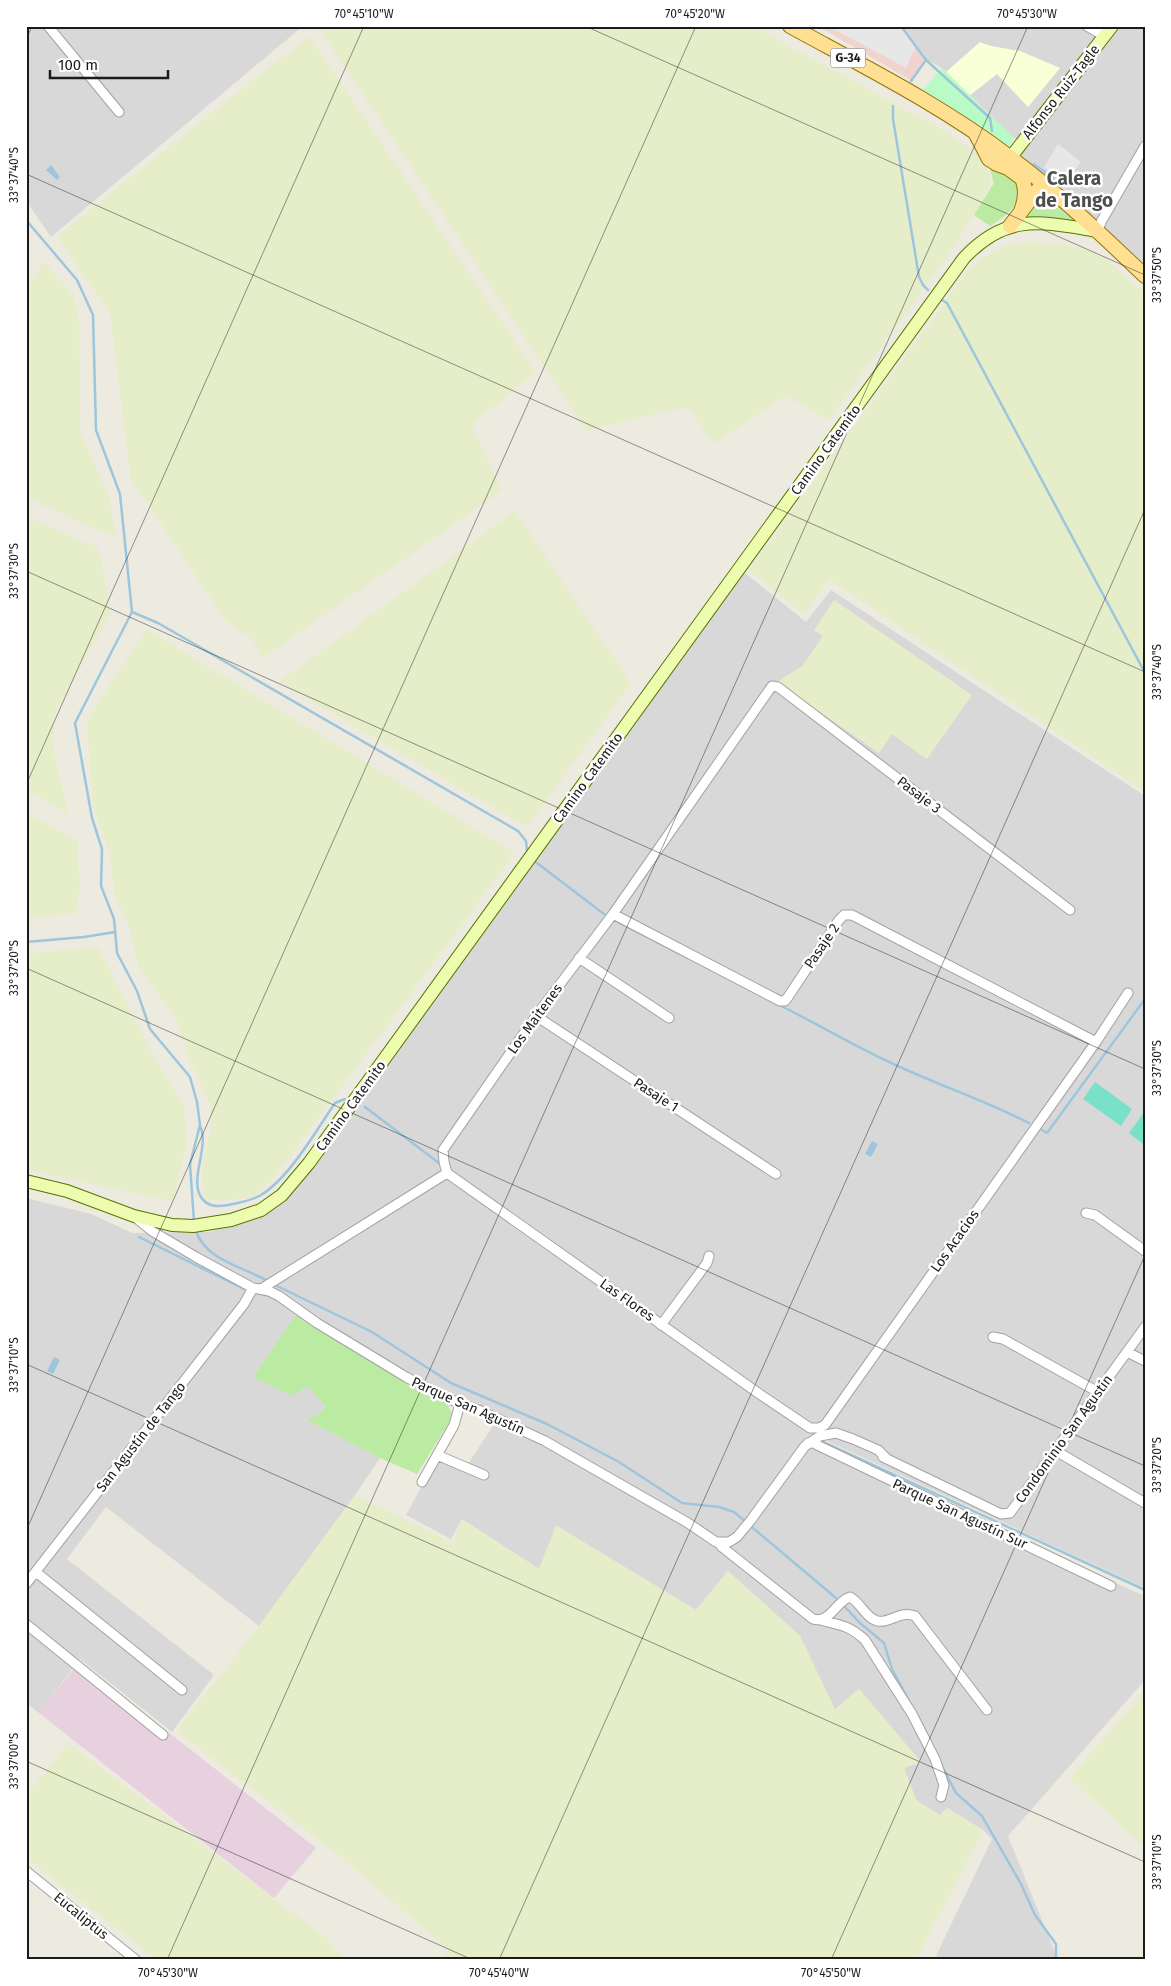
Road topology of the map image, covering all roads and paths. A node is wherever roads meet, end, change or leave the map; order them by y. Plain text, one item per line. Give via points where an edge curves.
1 (48, 26) edge
2 (790, 26) edge
3 (1087, 26) edge
4 (1108, 31) edge
5 (118, 112) dead end
6 (976, 134) junction
7 (1145, 146) edge
8 (1010, 158) junction
9 (997, 164) junction
10 (1023, 179) junction
11 (1043, 183) junction
12 (1021, 211) junction
13 (1010, 226) junction
14 (1098, 232) junction
15 (1145, 276) edge
16 (768, 690) joint
17 (1070, 910) dead end
18 (613, 914) junction
19 (579, 958) junction
20 (1128, 993) dead end
21 (536, 1016) junction
22 (669, 1018) dead end
23 (1096, 1042) junction
24 (447, 1173) junction
25 (776, 1174) dead end
26 (26, 1181) edge
27 (1086, 1213) dead end
28 (134, 1216) junction
29 (172, 1225) junction
30 (166, 1239) junction
31 (1145, 1251) edge
32 (708, 1256) dead end
33 (264, 1286) junction
34 (661, 1325) junction
35 (1145, 1327) edge
36 (993, 1337) dead end
37 (1127, 1352) junction
38 (1145, 1361) edge
39 (1098, 1392) junction
40 (460, 1404) junction
41 (808, 1427) joint
42 (808, 1443) junction
43 (1056, 1451) junction
44 (438, 1454) junction
45 (484, 1475) dead end
46 (422, 1482) dead end
47 (1145, 1503) edge
48 (720, 1543) junction
49 (36, 1572) junction
50 (26, 1584) edge
51 (1112, 1586) dead end
52 (820, 1620) junction
53 (26, 1624) edge
54 (182, 1690) dead end
55 (987, 1710) dead end
56 (163, 1735) dead end
57 (941, 1797) dead end
58 (26, 1871) edge
59 (136, 1960) edge

1 - 5 street
2 - 6 main road, G-34 via 914,94
3 - 4 street
4 - 8 main road, Alfonso Ruiz-Tagle
6 - 8 main road, G-34
6 - 9 main road via 987,156
7 - 14 street
8 - 9 main road
8 - 10 main road
8 - 11 main road, G-34
9 - 10 main road
10 - 12 main road via 1026,193
11 - 12 main road
11 - 14 main road, G-34
12 - 13 main road
13 - 14 main road, Camino Catemito via 1046,223
13 - 29 main road, Camino Catemito via 978,244 952,273 296,1180 277,1199 251,1214 210,1224
14 - 15 main road, G-34
16 - 17 street, Pasaje 3 via 772,686 778,688
16 - 18 street, Los Maitenes
18 - 19 street, Los Maitenes
18 - 23 street, Pasaje 2 via 780,1001 788,997 838,920 844,915 852,915
19 - 21 street, Los Maitenes
19 - 22 street
20 - 23 street, Los Acacios
21 - 24 street, Los Maitenes via 443,1150
21 - 25 street, Pasaje 1
23 - 41 street, Los Acacios via 825,1425 814,1429
24 - 33 street
24 - 34 street, Las Flores
26 - 28 main road, Camino Catemito via 67,1191
27 - 31 street via 1094,1215
28 - 29 main road, Camino Catemito
28 - 30 street, Parque San Agustín
29 - 30 street
30 - 33 street, Parque San Agustín
32 - 34 street via 707,1263
33 - 40 street, Parque San Agustín via 317,1323 406,1377
33 - 49 street, San Agustín de Tango via 244,1304
34 - 41 street, Las Flores
35 - 37 street, Condominio San Agustín
36 - 39 street via 1003,1339
37 - 38 street
37 - 39 street, Condominio San Agustín
39 - 43 street, Condominio San Agustín
40 - 44 street via 454,1425
40 - 48 street, Parque San Agustín via 544,1441
42 - 43 street, Condominio San Agustín via 832,1433 848,1438 1005,1514 1012,1511
42 - 48 street via 741,1533 733,1540
42 - 51 street, Parque San Agustín Sur
43 - 47 street
44 - 45 street
44 - 46 street
48 - 52 street, Parque San Agustín via 808,1616
49 - 50 street, San Agustín de Tango
49 - 54 street
52 - 55 street via 850,1598 877,1621 904,1614 915,1616
52 - 57 street, Parque San Agustín via 847,1626 865,1640 912,1714 935,1759 944,1785
53 - 56 street
58 - 59 street, Eucaliptus

